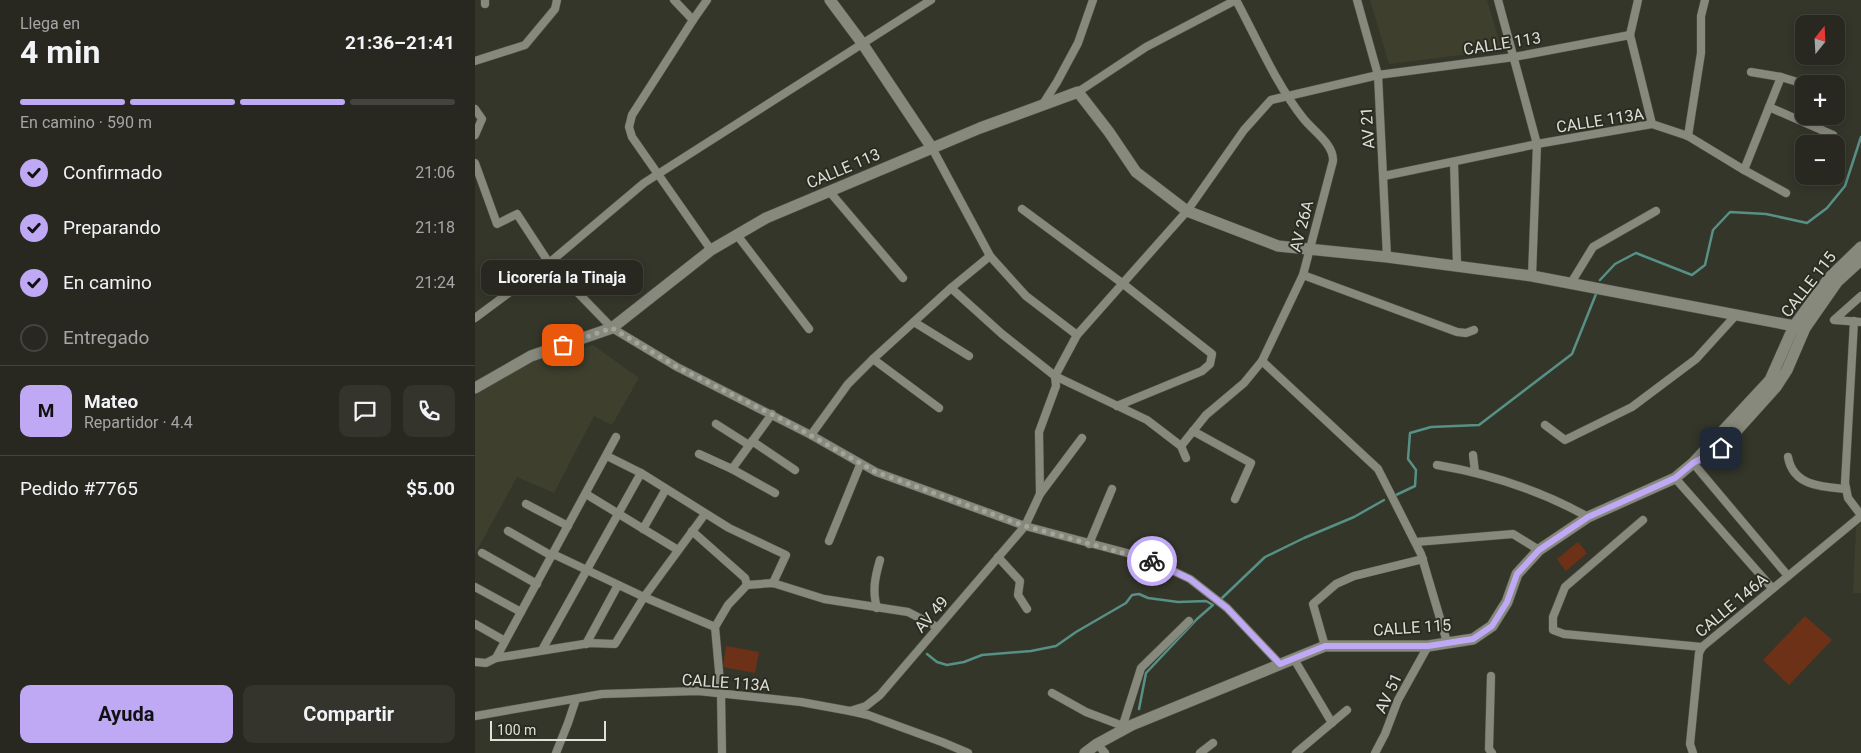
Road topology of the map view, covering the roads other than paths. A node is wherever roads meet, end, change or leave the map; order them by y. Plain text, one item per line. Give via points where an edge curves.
1 (557, 0) edge
2 (674, 0) edge
3 (707, 0) edge
4 (830, 0) edge
5 (931, 0) edge
6 (1093, 0) edge
7 (1236, 0) edge
8 (1357, 0) edge
9 (1499, 0) edge
10 (1637, 0) edge
11 (1705, 0) edge
12 (693, 20) junction
13 (1629, 35) junction
14 (862, 43) junction
15 (1514, 56) junction
16 (475, 61) edge
17 (1751, 72) dead end
18 (1378, 75) junction
19 (1781, 77) junction
20 (1795, 81) edge
21 (1078, 92) junction
22 (1287, 95) junction
23 (1043, 104) junction
24 (1769, 107) junction
25 (475, 109) edge
26 (1652, 124) junction
27 (475, 135) edge
28 (1833, 135) dead end
29 (1688, 136) junction
30 (1537, 144) junction
31 (932, 148) junction
32 (475, 162) edge
33 (1454, 162) junction
34 (1744, 170) junction
35 (658, 174) junction
36 (1384, 176) junction
37 (829, 191) junction
38 (1785, 192) dead end
39 (1022, 209) dead end
40 (1656, 210) dead end
41 (1187, 211) junction
42 (737, 235) junction
43 (1861, 247) edge
44 (711, 250) junction
45 (1309, 250) junction
46 (990, 256) junction
47 (1387, 257) junction
48 (1861, 260) edge
49 (549, 263) junction
50 (1457, 265) junction
51 (1303, 275) junction
52 (1532, 276) junction
53 (903, 278) dead end
54 (1122, 283) junction
55 (1571, 283) junction
56 (951, 288) junction
57 (1861, 296) edge
58 (1736, 315) junction
59 (475, 318) edge
60 (1858, 321) edge
61 (915, 322) junction
62 (1799, 327) junction
63 (612, 328) junction
64 (809, 329) dead end
65 (1474, 330) dead end
66 (1077, 336) junction
67 (1852, 353) junction
68 (1861, 354) edge
69 (969, 356) dead end
70 (873, 359) junction
71 (1262, 361) junction
72 (1055, 376) junction
73 (475, 387) edge
74 (1117, 406) junction
75 (939, 408) dead end
76 (771, 414) junction
77 (716, 424) dead end
78 (1545, 425) dead end
79 (1193, 431) junction
80 (811, 435) junction
81 (617, 437) dead end
82 (1082, 438) dead end
83 (750, 443) junction
84 (1181, 446) junction
85 (699, 454) dead end
86 (1473, 455) dead end
87 (607, 456) junction
88 (1788, 457) dead end
89 (1186, 458) dead end
90 (1693, 463) junction
91 (860, 465) junction
92 (1437, 465) dead end
93 (732, 469) junction
94 (795, 470) dead end
95 (1475, 472) junction
96 (641, 474) junction
97 (1675, 478) junction
98 (665, 489) junction
99 (1112, 489) dead end
100 (1846, 490) junction
101 (775, 493) dead end
102 (586, 494) junction
103 (1040, 494) junction
104 (1235, 499) dead end
105 (526, 504) dead end
106 (618, 514) junction
107 (705, 514) junction
108 (1861, 516) edge
109 (1588, 517) junction
110 (1643, 520) dead end
111 (568, 526) junction
112 (1025, 526) junction
113 (643, 529) junction
114 (508, 531) dead end
115 (692, 531) junction
116 (829, 541) dead end
117 (1416, 542) junction
118 (1089, 544) junction
119 (678, 550) junction
120 (1539, 550) junction
121 (481, 553) dead end
122 (552, 555) junction
123 (998, 557) junction
124 (1423, 559) junction
125 (880, 560) dead end
126 (586, 569) junction
127 (1788, 576) junction
128 (773, 583) junction
129 (537, 584) junction
130 (618, 584) junction
131 (747, 585) junction
132 (475, 587) edge
133 (1772, 588) junction
134 (643, 597) junction
135 (877, 608) junction
136 (1027, 609) dead end
137 (521, 612) junction
138 (1189, 621) dead end
139 (475, 624) edge
140 (715, 627) junction
141 (937, 627) junction
142 (505, 641) junction
143 (1447, 642) junction
144 (586, 644) junction
145 (1325, 646) junction
146 (1428, 646) junction
147 (1701, 647) junction
148 (542, 650) junction
149 (496, 658) junction
150 (1294, 659) junction
151 (475, 662) edge
152 (1280, 664) junction
153 (1491, 676) dead end
154 (721, 693) junction
155 (1052, 694) dead end
156 (576, 699) junction
157 (1347, 710) dead end
158 (850, 711) junction
159 (475, 716) edge
160 (1332, 723) junction
161 (1122, 729) junction
162 (1213, 743) dead end
163 (1101, 748) edge
164 (556, 753) edge
165 (722, 753) edge
166 (968, 753) edge
167 (1085, 753) edge
168 (1200, 753) edge
169 (1296, 753) edge
170 (1375, 753) edge
171 (1492, 753) edge
172 (1693, 753) edge

1 - 16 street via 555,9 525,44
2 - 12 street
3 - 12 street
4 - 14 street
5 - 14 street
6 - 23 street via 1078,43
7 - 21 street, CALLE 113 via 1146,47
7 - 22 street, AV 26A
8 - 18 street, AV 21
9 - 15 street
10 - 13 street
11 - 29 street via 1701,16 1701,53
12 - 35 street via 632,115 629,127 632,137
13 - 15 street, CALLE 113
13 - 26 street
14 - 31 street
14 - 35 street
15 - 18 street, CALLE 113
15 - 30 street
17 - 19 street
18 - 22 street, CALLE 113
18 - 36 street, AV 21
19 - 20 street
19 - 24 street
21 - 23 street, CALLE 113
21 - 41 street via 1136,172
22 - 41 street, CALLE 113 via 1269,101 1244,130
22 - 45 street, AV 26A via 1333,155
23 - 31 street, CALLE 113
24 - 28 street
24 - 34 street
25 - 27 street via 482,119
26 - 29 street, CALLE 113A
26 - 30 street, CALLE 113A
29 - 34 street, CALLE 113A
30 - 33 street, CALLE 113A
30 - 52 street
31 - 37 street, CALLE 113
31 - 46 street
32 - 49 street via 497,224 517,214
33 - 36 street, CALLE 113A
33 - 50 street
34 - 38 street, CALLE 113A
35 - 44 street
35 - 49 street
36 - 47 street, AV 21
37 - 42 street, CALLE 113 via 766,218
37 - 53 street
39 - 54 street
40 - 55 street via 1593,246
41 - 45 street via 1278,246
41 - 54 street, CALLE 113
42 - 44 street, CALLE 113
42 - 64 street
43 - 62 street, CALLE 115 via 1829,278
44 - 63 street, CALLE 113
45 - 47 street
45 - 51 street, AV 26A
46 - 56 street
46 - 66 street via 1026,296
47 - 50 street
48 - 62 street, CALLE 115 via 1837,282
49 - 59 street
49 - 63 street
50 - 52 street
51 - 65 street via 1457,332
51 - 71 street, AV 26A
52 - 55 street
54 - 66 street, CALLE 113
54 - 74 street via 1208,350 1212,358 1201,371
55 - 58 street
56 - 61 street
56 - 72 street
57 - 60 street via 1834,320
58 - 62 street
58 - 78 street via 1696,359 1632,407 1565,440
60 - 67 street
61 - 69 street
61 - 70 street
62 - 90 street, CALLE 115 via 1770,380
63 - 73 street, CALLE 113 via 531,356
63 - 76 street via 677,367
66 - 72 street, CALLE 113
67 - 68 street
67 - 100 street
70 - 75 street
70 - 80 street via 848,384
71 - 79 street, AV 26A via 1251,376 1215,406
71 - 117 street via 1375,464
72 - 74 street
72 - 103 street via 1057,386 1039,432
74 - 84 street via 1147,420
76 - 80 street
76 - 83 street
77 - 83 street
79 - 84 street, AV 26A
79 - 104 street via 1251,463
80 - 91 street
81 - 87 street
82 - 103 street
83 - 93 street
83 - 94 street
84 - 89 street
85 - 93 street
86 - 95 street
87 - 96 street
87 - 102 street
88 - 100 street via 1790,468 1796,475 1817,486
90 - 97 street, CALLE 115
90 - 127 street
91 - 112 street
91 - 116 street
92 - 95 street
93 - 101 street
95 - 109 street via 1559,500
96 - 98 street
96 - 106 street
97 - 109 street, CALLE 115
97 - 133 street
98 - 107 street
98 - 113 street
99 - 118 street
100 - 108 street
102 - 106 street
102 - 111 street
103 - 112 street, AV 49
105 - 111 street
106 - 113 street
106 - 126 street
107 - 115 street
107 - 128 street via 785,555
108 - 127 street, CALLE 146A
109 - 120 street, CALLE 115
110 - 147 street via 1565,587 1553,617 1553,630 1563,634
111 - 122 street
112 - 118 street
112 - 123 street, AV 49
113 - 119 street
114 - 122 street
115 - 119 street
115 - 131 street via 745,578
117 - 120 street via 1513,534
117 - 124 street
118 - 152 street via 1147,558 1190,579 1227,608
119 - 134 street
120 - 143 street, CALLE 115 via 1517,574 1507,602 1492,626 1473,639
121 - 129 street
122 - 126 street
122 - 129 street
123 - 136 street via 1020,581 1018,595
123 - 141 street, AV 49
124 - 143 street
124 - 145 street via 1354,576 1336,584 1313,604
125 - 135 street via 875,580
126 - 130 street
126 - 148 street
127 - 133 street, CALLE 146A
128 - 131 street
128 - 135 street via 824,599
129 - 137 street
130 - 134 street
130 - 144 street
131 - 140 street via 728,605
132 - 137 street
133 - 147 street, CALLE 146A
134 - 140 street
134 - 144 street via 615,644
135 - 141 street via 908,612
137 - 142 street
138 - 161 street via 1141,668
139 - 142 street
140 - 154 street
141 - 158 street, AV 49 via 880,695 866,706
142 - 149 street
143 - 146 street, CALLE 115
144 - 148 street
145 - 146 street, CALLE 115
145 - 150 street, CALLE 115
146 - 170 street, AV 51 via 1398,700
147 - 172 street, CALLE 146A via 1690,744
148 - 149 street
149 - 151 street via 486,663
150 - 152 street, CALLE 115
150 - 160 street
152 - 161 street, CALLE 115
153 - 171 street via 1489,749
154 - 156 street, CALLE 113A via 602,694
154 - 158 street, CALLE 113A
154 - 165 street
155 - 161 street
156 - 159 street, CALLE 113A
156 - 164 street
157 - 160 street
158 - 166 street, CALLE 113A
160 - 169 street
161 - 163 street, CALLE 115
162 - 168 street
163 - 167 street, CALLE 115

